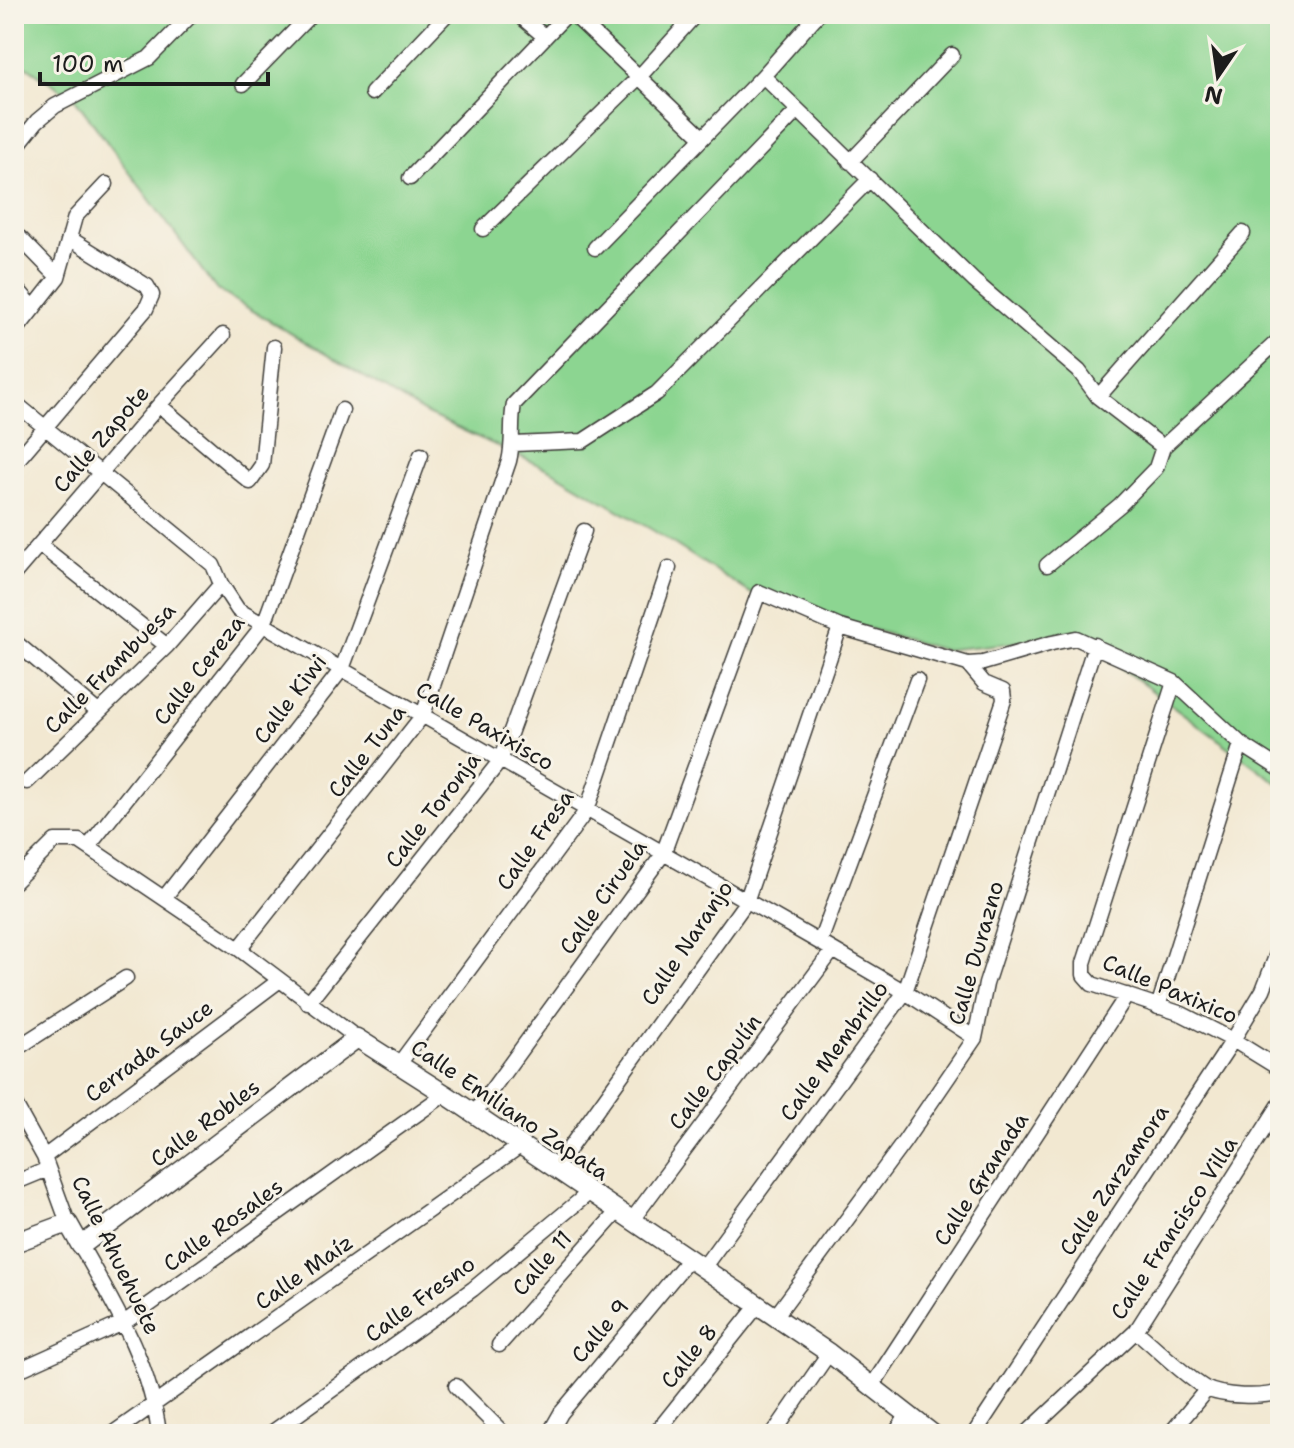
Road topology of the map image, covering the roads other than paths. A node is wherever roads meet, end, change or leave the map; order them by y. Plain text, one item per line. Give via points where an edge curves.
1 (192, 14) edge
2 (311, 14) edge
3 (447, 14) edge
4 (518, 14) edge
5 (570, 14) edge
6 (696, 14) edge
7 (818, 14) edge
8 (545, 37) junction
9 (952, 55) dead end
10 (763, 76) junction
11 (639, 77) junction
12 (243, 84) dead end
13 (372, 93) dead end
14 (798, 110) junction
15 (702, 137) junction
16 (14, 150) edge
17 (850, 162) junction
18 (410, 178) dead end
19 (870, 179) junction
20 (106, 184) dead end
21 (483, 229) dead end
22 (1243, 233) dead end
23 (69, 238) junction
24 (14, 245) edge
25 (595, 248) dead end
26 (58, 277) junction
27 (14, 285) edge
28 (34, 308) junction
29 (14, 333) edge
30 (223, 335) dead end
31 (1280, 339) edge
32 (274, 347) dead end
33 (1098, 397) junction
34 (14, 402) edge
35 (159, 405) junction
36 (342, 410) dead end
37 (45, 428) junction
38 (514, 444) junction
39 (1163, 447) junction
40 (421, 455) dead end
41 (14, 464) edge
42 (101, 474) junction
43 (584, 531) dead end
44 (40, 545) junction
45 (1047, 565) dead end
46 (669, 568) dead end
47 (14, 574) edge
48 (221, 584) junction
49 (264, 624) junction
50 (840, 627) junction
51 (14, 641) edge
52 (1095, 645) junction
53 (167, 646) junction
54 (968, 664) junction
55 (342, 669) junction
56 (917, 680) dead end
57 (1174, 682) junction
58 (98, 712) junction
59 (423, 715) junction
60 (1241, 744) junction
61 (500, 761) junction
62 (1280, 769) edge
63 (27, 782) dead end
64 (587, 810) junction
65 (88, 847) junction
66 (663, 854) junction
67 (14, 882) edge
68 (164, 898) junction
69 (746, 902) junction
70 (827, 946) junction
71 (1280, 946) edge
72 (239, 949) junction
73 (126, 978) dead end
74 (280, 980) junction
75 (905, 992) junction
76 (1127, 995) junction
77 (308, 1003) junction
78 (1158, 1007) junction
79 (357, 1038) junction
80 (975, 1038) junction
81 (1233, 1040) junction
82 (14, 1050) edge
83 (399, 1064) junction
84 (1280, 1069) edge
85 (445, 1094) junction
86 (14, 1103) edge
87 (1280, 1104) edge
88 (474, 1114) junction
89 (520, 1146) junction
90 (46, 1163) junction
91 (555, 1168) junction
92 (14, 1183) edge
93 (590, 1192) junction
94 (625, 1215) junction
95 (68, 1223) junction
96 (14, 1243) edge
97 (81, 1246) junction
98 (696, 1264) junction
99 (758, 1305) junction
100 (775, 1317) junction
101 (125, 1322) junction
102 (1136, 1331) junction
103 (499, 1345) dead end
104 (829, 1353) junction
105 (14, 1372) edge
106 (456, 1386) dead end
107 (872, 1386) junction
108 (1207, 1389) junction
109 (1280, 1392) edge
110 (155, 1403) junction
111 (908, 1414) junction
112 (112, 1434) edge
113 (159, 1434) edge
114 (270, 1434) edge
115 (503, 1434) edge
116 (549, 1434) edge
117 (655, 1434) edge
118 (773, 1434) edge
119 (895, 1434) edge
120 (933, 1434) edge
121 (974, 1434) edge
122 (1026, 1434) edge
123 (1170, 1434) edge

1 - 16 street via 149,58 55,106
2 - 12 street
3 - 13 street
4 - 8 street
5 - 8 street
5 - 11 street
6 - 11 street
7 - 10 street
8 - 18 street
9 - 17 street
10 - 14 street
10 - 15 street
11 - 15 street
11 - 21 street
14 - 17 street
14 - 38 street, Calle Tuna via 514,404
15 - 25 street
17 - 19 street
19 - 33 street via 974,281 1079,371
19 - 38 street via 657,393 583,441
20 - 23 street via 75,217
22 - 33 street
23 - 26 street
23 - 37 street via 147,286 152,295 146,309
24 - 26 street via 20,238
26 - 28 street
27 - 28 street
28 - 29 street
30 - 35 street, Calle Zapote
31 - 39 street
32 - 35 street via 262,465 250,482
33 - 39 street
34 - 37 street, Calle Paxixisco
35 - 42 street, Calle Zapote
36 - 49 street, Calle Cereza
37 - 41 street
37 - 42 street, Calle Paxixisco
38 - 59 street, Calle Tuna
39 - 45 street via 1156,468 1120,505
40 - 55 street, Calle Kiwi
42 - 44 street, Calle Zapote
42 - 48 street, Calle Paxixisco via 213,565
43 - 61 street, Calle Toronja
44 - 47 street, Calle Zapote
44 - 53 street
46 - 64 street, Calle Fresa
48 - 49 street, Calle Paxixisco via 238,610
48 - 53 street, Calle Frambuesa
49 - 55 street, Calle Paxixisco
49 - 65 street, Calle Cereza
50 - 54 street
50 - 66 street, Calle Ciruela via 759,592
50 - 69 street, Calle Naranjo
51 - 58 street
52 - 54 street via 1076,638
52 - 57 street
52 - 80 street, Calle Durazno via 986,984
53 - 58 street, Calle Frambuesa
54 - 75 street, Calle Membrillo via 984,683 1003,691 1004,700
55 - 59 street, Calle Paxixisco
55 - 68 street, Calle Kiwi
56 - 70 street, Calle Capulín
57 - 60 street
57 - 76 street, Calle Paxixico via 1084,963 1084,975 1092,984
58 - 63 street, Calle Frambuesa
59 - 61 street, Calle Paxixisco
59 - 72 street, Calle Tuna
60 - 62 street
60 - 78 street
61 - 64 street, Calle Paxixisco
61 - 77 street, Calle Toronja
64 - 66 street, Calle Paxixisco
64 - 83 street, Calle Fresa
65 - 67 street, Calle Emiliano Zapata via 68,839 55,841
65 - 68 street, Calle Emiliano Zapata
66 - 69 street, Calle Paxixisco
66 - 88 street, Calle Ciruela
68 - 72 street, Calle Emiliano Zapata
69 - 70 street, Calle Paxixisco
69 - 91 street, Calle Naranjo
70 - 75 street, Calle Paxixisco
70 - 94 street, Calle Capulín
71 - 81 street, Calle Zarzamora via 1263,990
72 - 74 street, Calle Emiliano Zapata
73 - 82 street
74 - 77 street, Calle Emiliano Zapata
74 - 90 street, Cerrada Sauce
75 - 80 street, Calle Paxixisco
75 - 98 street, Calle Membrillo
76 - 78 street, Calle Paxixico
76 - 107 street, Calle Granada
77 - 79 street, Calle Emiliano Zapata
78 - 81 street, Calle Paxixico
79 - 83 main road, Calle Emiliano Zapata
79 - 97 main road, Calle Robles
80 - 100 street, Calle Durazno
81 - 84 street, Calle Paxixico
81 - 121 street, Calle Zarzamora
83 - 85 main road, Calle Emiliano Zapata
85 - 88 main road, Calle Emiliano Zapata
85 - 101 street, Calle Rosales
86 - 90 street, Calle Ahuehuete
87 - 102 street, Calle Francisco Villa
88 - 89 main road, Calle Emiliano Zapata
89 - 91 main road, Calle Emiliano Zapata
89 - 110 street, Calle Maíz
90 - 92 street, Cerrada Sauce
90 - 95 street, Calle Ahuehuete
91 - 93 main road, Calle Emiliano Zapata
93 - 94 main road, Calle Emiliano Zapata
93 - 114 street, Calle Fresno via 473,1289
94 - 98 main road, Calle Emiliano Zapata
94 - 103 street, Calle 11
95 - 96 main road
95 - 97 main road, Calle Ahuehuete
97 - 101 street, Calle Ahuehuete
98 - 99 main road, Calle Emiliano Zapata
98 - 116 street, Calle 9 via 561,1413
99 - 100 main road, Calle Emiliano Zapata
99 - 117 street, Calle 8
100 - 104 main road, Calle Emiliano Zapata
101 - 105 street, Calle Rosales
101 - 110 street, Calle Ahuehuete
102 - 108 street
102 - 122 street, Calle Francisco Villa
104 - 107 main road, Calle Emiliano Zapata
104 - 118 street
106 - 115 street
107 - 111 main road, Calle Emiliano Zapata
108 - 109 street via 1238,1395
108 - 123 street
110 - 112 street, Calle Maíz
110 - 113 street, Calle Ahuehuete
111 - 119 street
111 - 120 main road, Calle Emiliano Zapata

